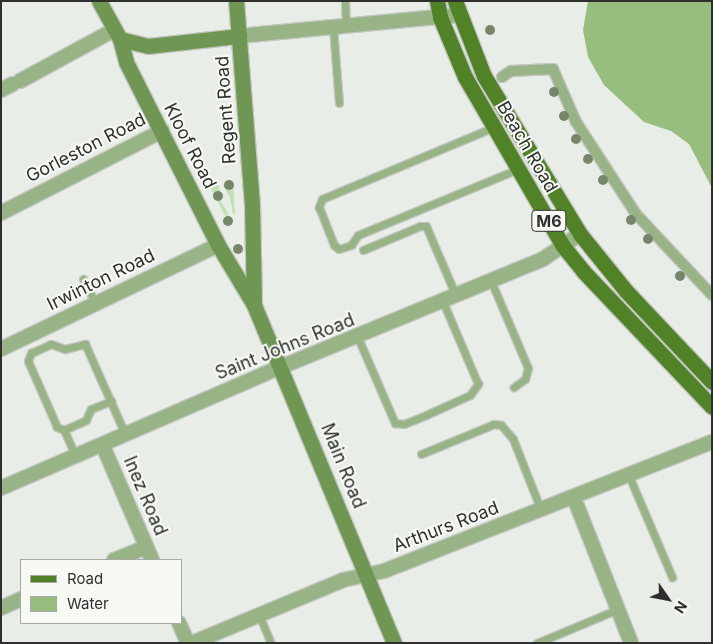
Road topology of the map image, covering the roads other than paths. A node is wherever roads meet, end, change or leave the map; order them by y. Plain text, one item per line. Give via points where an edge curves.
1 (99, 1) edge
2 (236, 1) edge
3 (345, 1) edge
4 (437, 1) edge
5 (457, 8) edge
6 (440, 17) junction
7 (340, 27) junction
8 (117, 34) junction
9 (239, 36) junction
10 (502, 77) dead end
11 (12, 85) edge
12 (339, 102) dead end
13 (494, 128) junction
14 (162, 131) junction
15 (518, 169) junction
16 (1, 213) edge
17 (580, 234) junction
18 (218, 245) junction
19 (563, 246) junction
20 (362, 250) dead end
21 (83, 279) dead end
22 (491, 281) junction
23 (712, 295) edge
24 (449, 299) junction
25 (96, 304) junction
26 (254, 305) junction
27 (358, 338) junction
28 (1, 349) edge
29 (283, 369) junction
30 (712, 382) edge
31 (514, 387) dead end
32 (111, 401) junction
33 (712, 407) edge
34 (64, 430) junction
35 (126, 436) junction
36 (712, 442) edge
37 (104, 446) junction
38 (421, 454) dead end
39 (76, 458) junction
40 (629, 476) junction
41 (1, 488) edge
42 (574, 498) junction
43 (541, 511) junction
44 (146, 547) junction
45 (116, 559) edge
46 (152, 559) edge
47 (367, 576) junction
48 (672, 577) dead end
49 (20, 599) edge
50 (1, 608) edge
51 (618, 609) junction
52 (259, 615) junction
53 (180, 624) edge
54 (192, 642) edge
55 (270, 643) edge
56 (394, 643) edge
57 (537, 643) edge
58 (631, 643) edge

1 - 8 main road, Kloof Road
2 - 9 main road, Regent Road
3 - 7 lane
4 - 6 main road, Beach Road / M6
5 - 6 street
5 - 17 main road, Beach Road / M6 via 502,109
6 - 7 street
6 - 13 main road, Beach Road / M6 via 465,77
7 - 9 street
7 - 12 lane
8 - 9 main road via 148,46
8 - 11 street
8 - 14 main road, Kloof Road via 126,62
9 - 26 main road, Regent Road via 252,206
10 - 23 street via 511,71 553,69 576,122 636,214
13 - 15 main road, Beach Road / M6
13 - 15 lane via 322,199 319,207 334,245 339,248 351,244 358,235
14 - 16 street, Gorleston Road
14 - 18 main road, Kloof Road
15 - 19 main road, Beach Road / M6
17 - 19 street, Saint Johns Road
17 - 30 main road, Beach Road / M6 via 626,291
18 - 25 street, Irwinton Road
18 - 26 main road, Kloof Road
19 - 22 street, Saint Johns Road via 543,259
19 - 33 main road, Beach Road / M6
20 - 24 lane via 426,226
21 - 25 lane
22 - 24 street, Saint Johns Road
22 - 31 lane via 528,368 525,379
24 - 27 street, Saint Johns Road
24 - 27 lane via 478,384 470,396 426,416 404,424 394,423
25 - 28 street, Irwinton Road
26 - 29 main road, Main Road
27 - 29 street, Saint Johns Road
29 - 35 street, Saint Johns Road
29 - 47 main road, Main Road
32 - 34 lane via 91,409 86,420
32 - 34 lane via 86,344 65,349 53,344 31,354 28,361 57,427
32 - 35 lane
34 - 39 lane
35 - 37 street, Saint Johns Road
36 - 40 street, Arthurs Road
37 - 39 street, Saint Johns Road
37 - 44 street, Inez Road
38 - 43 lane via 494,424 501,425 513,438
39 - 41 street, Saint Johns Road
40 - 42 street, Arthurs Road
40 - 48 lane
42 - 43 street, Arthurs Road
42 - 51 street
43 - 47 street, Arthurs Road
44 - 45 street
44 - 46 street, Inez Road
47 - 52 street, Arthurs Road via 344,580
47 - 56 main road, Main Road
49 - 50 street
51 - 57 lane
51 - 58 street
52 - 54 street, Arthurs Road
52 - 55 lane
53 - 54 street

